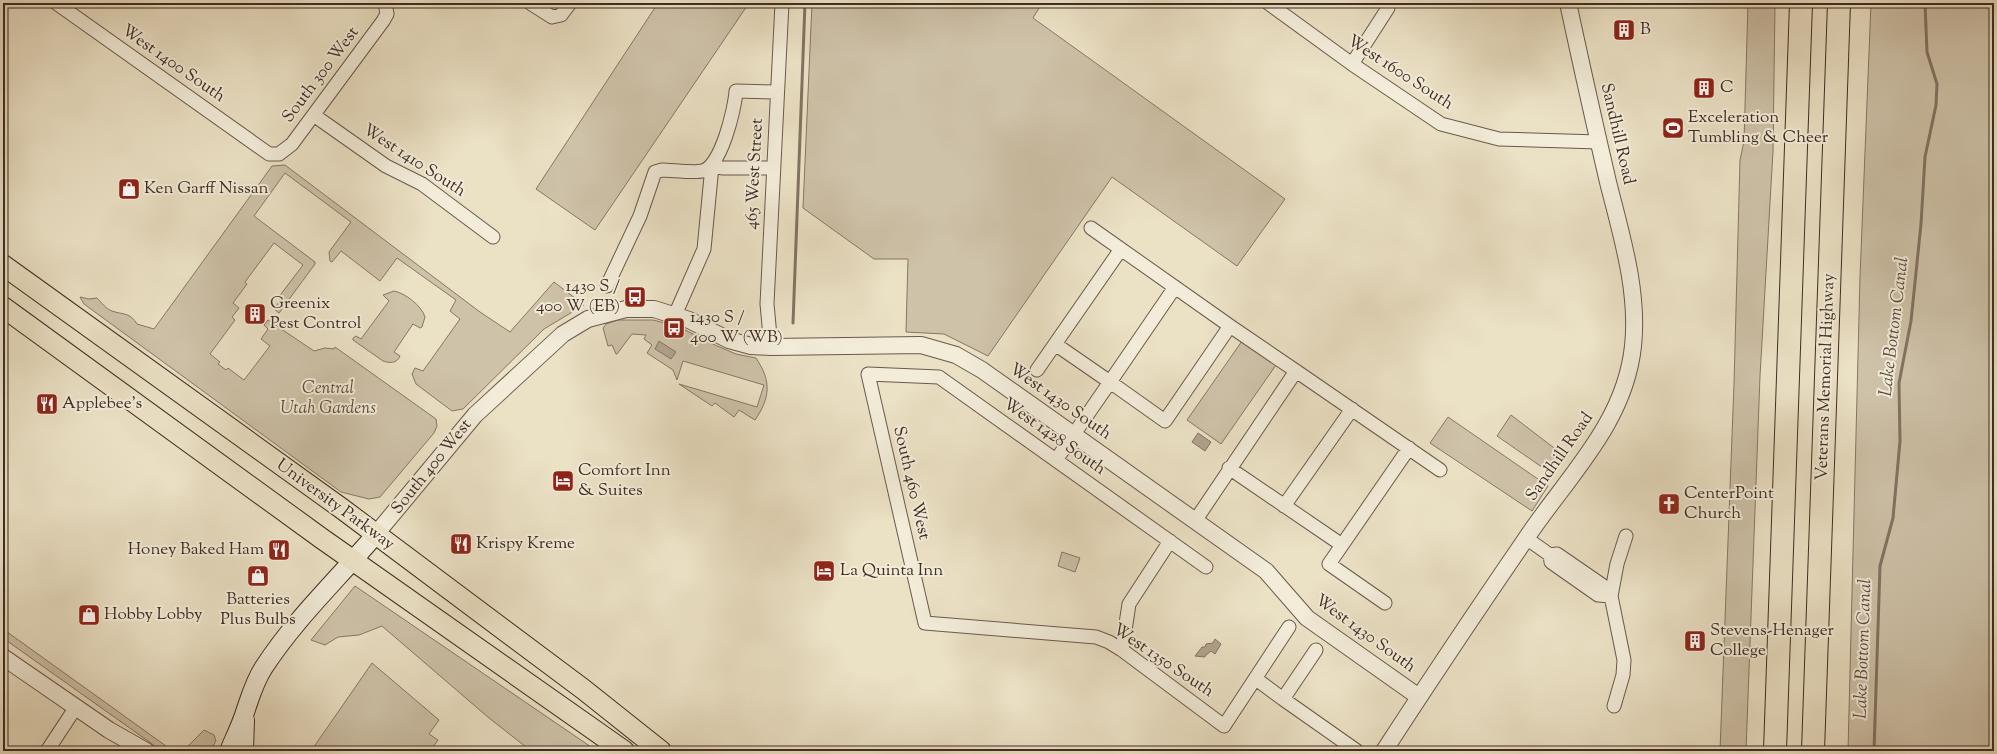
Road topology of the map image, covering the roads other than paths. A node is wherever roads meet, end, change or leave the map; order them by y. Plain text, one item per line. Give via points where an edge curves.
1 (56, 3) edge
2 (385, 3) edge
3 (530, 3) edge
4 (782, 3) edge
5 (1268, 3) edge
6 (1388, 3) edge
7 (1568, 3) edge
8 (1801, 3) edge
9 (1839, 3) edge
10 (567, 7) edge
11 (1352, 64) junction
12 (777, 92) junction
13 (314, 116) junction
14 (1599, 142) junction
15 (269, 154) joint
16 (712, 166) junction
17 (773, 168) junction
18 (1091, 228) dead end
19 (493, 237) dead end
20 (1121, 249) junction
21 (3, 265) edge
22 (607, 286) dead end
23 (1175, 287) junction
24 (3, 307) edge
25 (612, 312) joint
26 (675, 315) junction
27 (1230, 326) junction
28 (1055, 344) junction
29 (771, 348) junction
30 (1037, 370) dead end
31 (1296, 371) junction
32 (868, 374) joint
33 (1110, 382) junction
34 (1352, 409) junction
35 (1073, 434) junction
36 (1408, 448) junction
37 (1056, 460) junction
38 (1229, 468) junction
39 (1440, 470) dead end
40 (1284, 506) junction
41 (1195, 521) junction
42 (376, 534) junction
43 (1626, 536) dead end
44 (1526, 538) junction
45 (1170, 541) junction
46 (1342, 545) junction
47 (353, 561) junction
48 (1206, 567) dead end
49 (1611, 596) junction
50 (1385, 603) dead end
51 (925, 623) joint
52 (1289, 627) dead end
53 (1122, 650) junction
54 (1316, 650) dead end
55 (3, 657) edge
56 (1256, 679) junction
57 (1419, 697) junction
58 (1283, 699) junction
59 (1614, 706) dead end
60 (76, 707) junction
61 (244, 716) junction
62 (109, 730) junction
63 (47, 751) edge
64 (130, 751) edge
65 (146, 751) edge
66 (229, 751) edge
67 (244, 751) edge
68 (624, 751) edge
69 (661, 751) edge
70 (1357, 751) edge
71 (1384, 751) edge
72 (1775, 751) edge
73 (1813, 751) edge

1 - 15 street, West 1400 South
2 - 13 street, South 300 West via 384,21
3 - 10 street via 552,17 561,15
4 - 12 street, 465 West Street
5 - 11 street, West 1600 South
6 - 11 street via 1388,8
7 - 14 street, Sandhill Road
8 - 72 highway
9 - 73 highway, Veterans Memorial Highway
11 - 14 street, West 1600 South via 1441,124 1499,139
12 - 16 street via 736,91 735,104
12 - 17 street, 465 West Street
13 - 15 street, South 300 West via 284,151
13 - 19 street, West 1410 South via 386,166 422,184
14 - 44 street, Sandhill Road via 1633,300 1633,346 1617,405 1594,447
16 - 17 street
16 - 22 street via 702,171 656,172 640,216
16 - 26 street via 704,249
17 - 29 street, 465 West Street via 767,304
18 - 20 street
20 - 23 street
20 - 28 street
21 - 42 main road, University Parkway
23 - 27 street
23 - 33 street
24 - 47 main road, University Parkway
25 - 26 street, West 1430 South via 654,309
25 - 42 street, South 400 West via 588,319 563,334 533,359 475,415
26 - 29 street, West 1430 South via 729,340
27 - 31 street
27 - 33 street via 1165,421
28 - 30 street
28 - 33 street
29 - 35 street, West 1430 South via 921,345 936,349 982,370
31 - 34 street
31 - 38 street
32 - 37 street, West 1428 South via 939,377
32 - 51 street, South 460 West
33 - 35 street
34 - 36 street
34 - 40 street
35 - 37 street
35 - 41 street, West 1430 South
36 - 39 street
36 - 46 street
37 - 45 street, West 1428 South
38 - 40 street
38 - 41 street
40 - 46 street
41 - 57 street, West 1430 South via 1266,571 1307,618
42 - 47 main road, South 400 West
42 - 69 main road, University Parkway via 583,689
43 - 49 street
44 - 49 street via 1550,555 1558,554 1602,585
44 - 57 street, Sandhill Road
45 - 48 street, West 1428 South
45 - 53 street via 1129,604
46 - 50 street via 1329,564
47 - 61 main road, South 400 West via 299,619 264,667 254,686
47 - 68 main road, University Parkway
49 - 59 street via 1624,660 1623,675
51 - 53 street, West 1350 South via 1096,637
52 - 56 street
53 - 56 street, West 1350 South via 1224,726
54 - 58 street
55 - 60 street
56 - 58 street
57 - 71 street, Sandhill Road
58 - 70 street
60 - 62 street
60 - 63 street
61 - 66 main road, South 400 West
61 - 67 main road, South 400 West
62 - 64 street
62 - 65 street

